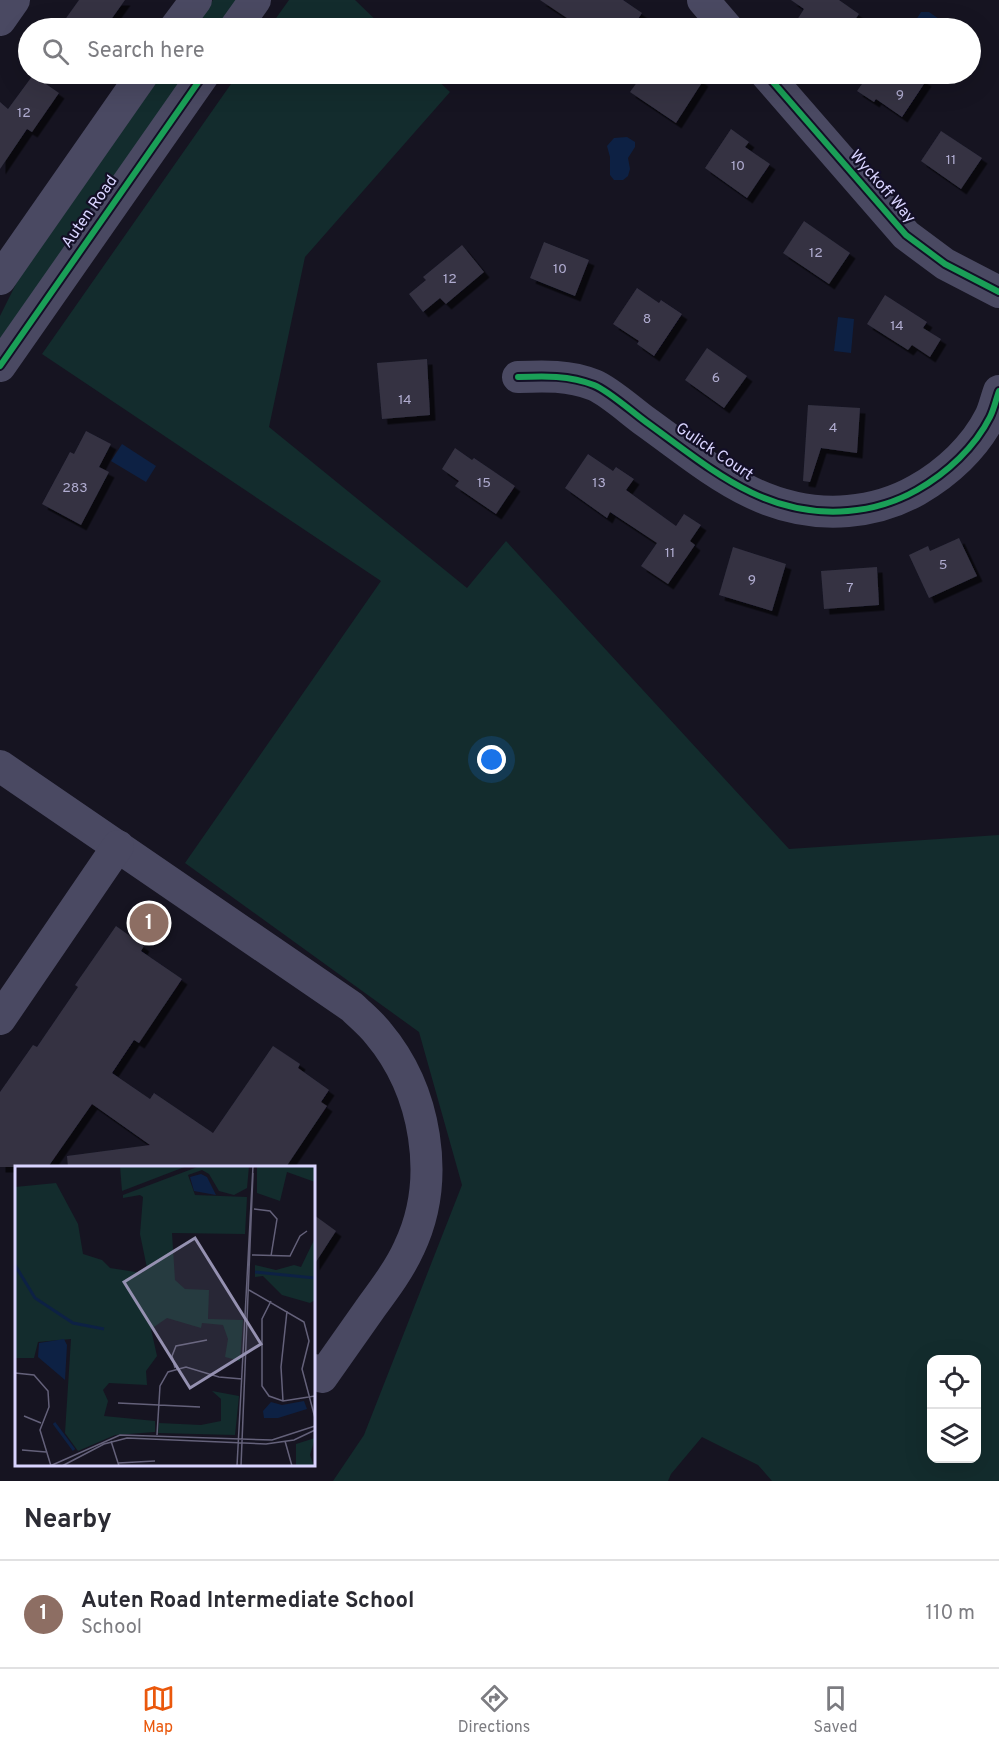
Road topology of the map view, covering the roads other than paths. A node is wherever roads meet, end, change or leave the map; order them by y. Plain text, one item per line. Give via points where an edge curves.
1 (14, 0) edge
2 (196, 0) edge
3 (255, 0) edge
4 (703, 0) edge
5 (182, 18) edge
6 (242, 18) edge
7 (718, 18) edge
8 (0, 20) edge
9 (137, 84) edge
10 (197, 84) edge
11 (775, 84) edge
12 (0, 279) edge
13 (999, 292) edge
14 (0, 366) edge
15 (518, 377) dead end
16 (999, 391) edge
17 (0, 766) edge
18 (118, 846) junction
19 (0, 1019) edge
20 (315, 1371) edge

1 - 8 street
2 - 5 street
3 - 6 street
4 - 7 street
9 - 12 street
10 - 14 street, Auten Road
11 - 13 street, Wyckoff Way via 906,235 945,264
15 - 16 street, Gulick Court via 556,375 596,385 719,474 754,494 787,507 823,513 868,509 905,497 931,482 973,443 990,416
17 - 18 street
18 - 19 street
18 - 20 street via 352,1007 378,1033 401,1067 418,1104 425,1136 426,1174 421,1214 410,1246 322,1377

